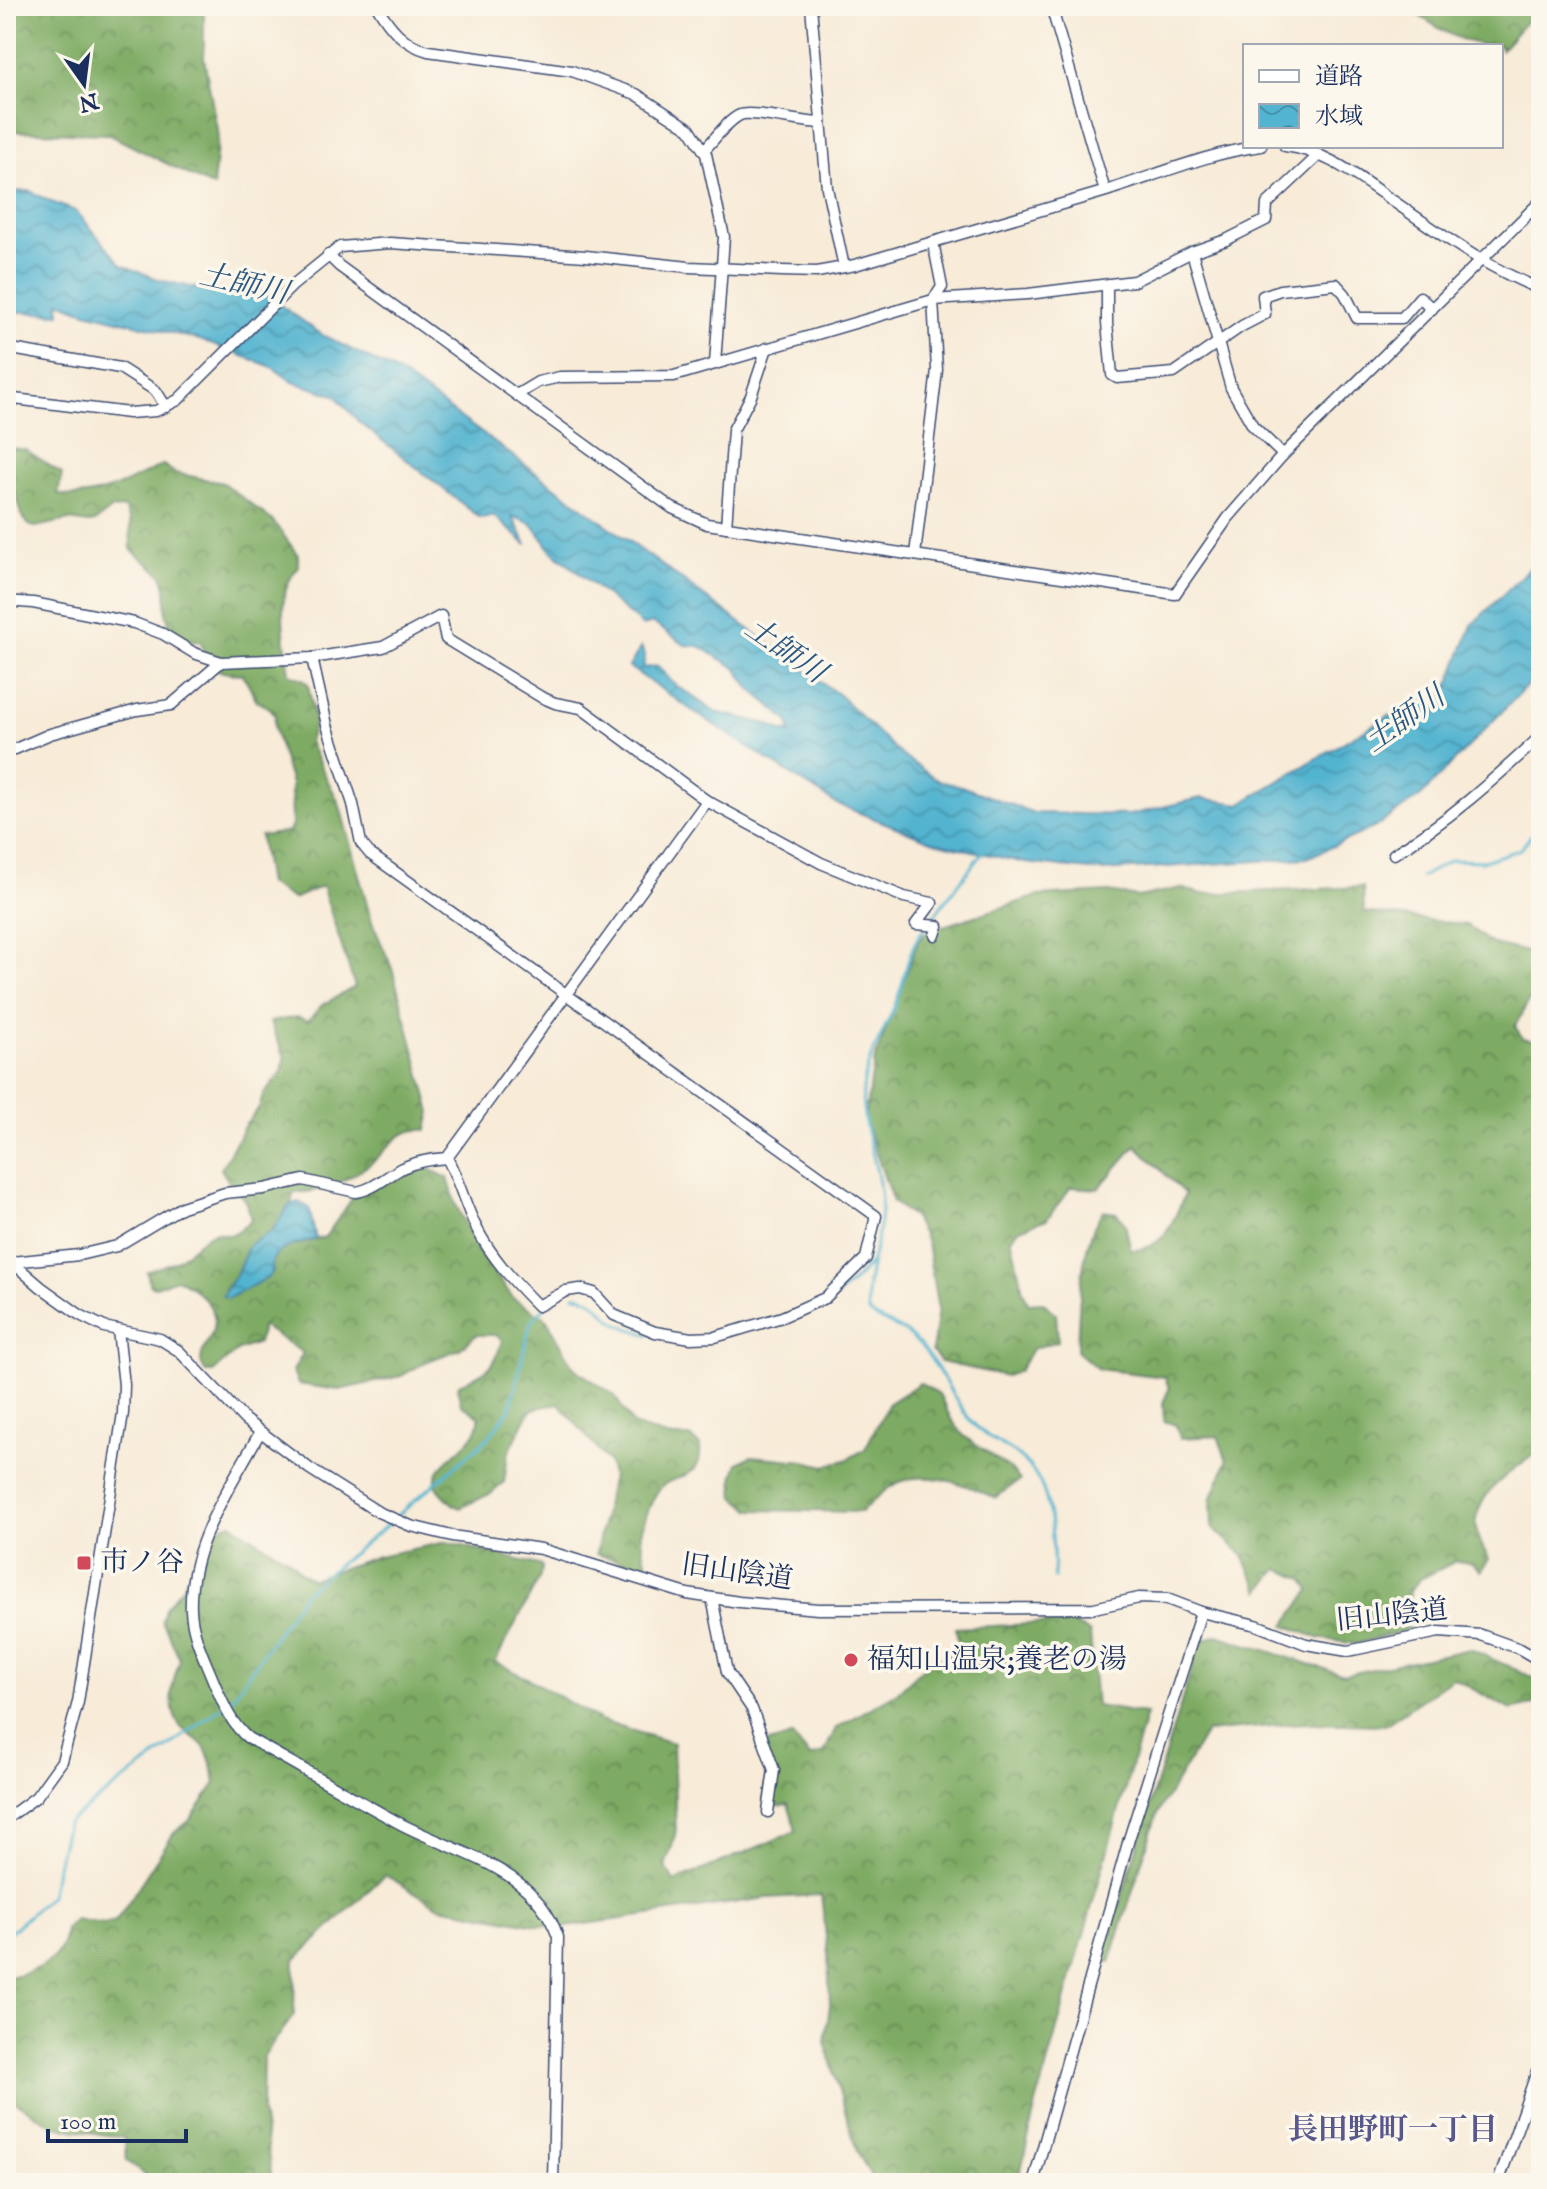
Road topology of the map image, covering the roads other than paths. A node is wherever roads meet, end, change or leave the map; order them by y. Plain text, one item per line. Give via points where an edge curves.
1 (377, 6) edge
2 (811, 6) edge
3 (1051, 6) edge
4 (821, 123) junction
5 (1247, 148) edge
6 (1300, 148) edge
7 (704, 150) junction
8 (1319, 155) junction
9 (1105, 191) junction
10 (1541, 201) edge
11 (933, 242) junction
12 (1192, 252) junction
13 (328, 255) junction
14 (1480, 260) junction
15 (844, 267) junction
16 (723, 269) junction
17 (1107, 286) junction
18 (1541, 289) edge
19 (933, 300) junction
20 (1432, 309) junction
21 (1219, 343) junction
22 (6, 348) edge
23 (767, 348) junction
24 (715, 364) junction
25 (518, 394) junction
26 (6, 398) edge
27 (166, 407) junction
28 (1283, 455) junction
29 (726, 527) junction
30 (915, 555) junction
31 (6, 601) edge
32 (312, 658) junction
33 (221, 662) junction
34 (1541, 736) edge
35 (6, 753) edge
36 (707, 801) junction
37 (1394, 854) dead end
38 (935, 935) dead end
39 (566, 994) junction
40 (447, 1158) junction
41 (9, 1259) edge
42 (118, 1330) junction
43 (260, 1432) junction
44 (712, 1598) junction
45 (1201, 1612) junction
46 (1541, 1661) edge
47 (768, 1812) dead end
48 (6, 1819) edge
49 (1541, 2060) edge
50 (553, 2183) edge
51 (1033, 2183) edge
52 (1498, 2183) edge

1 - 7 street via 412,47 572,71 636,94 690,129
2 - 4 street
3 - 9 street
4 - 7 street via 746,113
4 - 15 street via 827,188
5 - 9 street
6 - 8 street
7 - 16 street via 724,237
8 - 12 street via 1267,204 1266,220
8 - 14 street
9 - 11 street
10 - 14 street
11 - 15 street
11 - 19 street via 942,287
12 - 17 street via 1134,281
12 - 21 street
13 - 16 street via 340,247 390,243
13 - 25 street
13 - 27 street
14 - 18 street
14 - 20 street
15 - 16 street via 817,272
16 - 24 street
17 - 19 street
17 - 21 street via 1112,375 1117,378 1174,373
19 - 23 street
19 - 30 street via 937,370
20 - 21 street via 1420,297 1402,318 1357,318 1336,284 1280,290 1263,296 1265,314
20 - 28 street
21 - 28 street via 1231,388 1253,426
22 - 27 street via 120,368 156,391
23 - 24 street
23 - 29 street via 733,430
24 - 25 street via 674,376 560,377
25 - 29 street via 672,508
26 - 27 street via 129,413
28 - 30 street via 1228,518 1175,594
29 - 30 street
31 - 33 street via 134,623
32 - 33 street
32 - 36 street via 383,647 441,616 446,639 459,649 541,697 581,708
32 - 39 street via 361,843
33 - 35 street via 171,705 50,734
34 - 37 street via 1460,810
36 - 38 street via 821,863 932,903 916,924 938,926
36 - 39 street
39 - 40 street
39 - 40 street via 876,1216 866,1258 825,1298 715,1337 655,1332 614,1315 594,1293 580,1289 538,1306 502,1267 477,1228
40 - 41 street via 421,1160 364,1191 303,1180 206,1197 117,1246 79,1255
41 - 42 street, 旧山陰道 via 80,1315
42 - 43 street, 旧山陰道 via 160,1339 179,1351
42 - 48 street via 123,1413 78,1702 62,1761 36,1797
43 - 44 street, 旧山陰道 via 378,1512 411,1526 541,1549
43 - 50 street via 208,1529 198,1561 191,1611 197,1640 227,1713 248,1738 411,1829 501,1869 535,1896 551,1918 558,1937
44 - 45 street, 旧山陰道 via 818,1609 907,1609 1094,1608 1153,1598
44 - 47 street via 727,1672 752,1709 774,1770
45 - 46 street, 旧山陰道 via 1306,1644 1348,1651 1439,1632 1481,1635
45 - 51 street via 1129,1839
49 - 52 street

